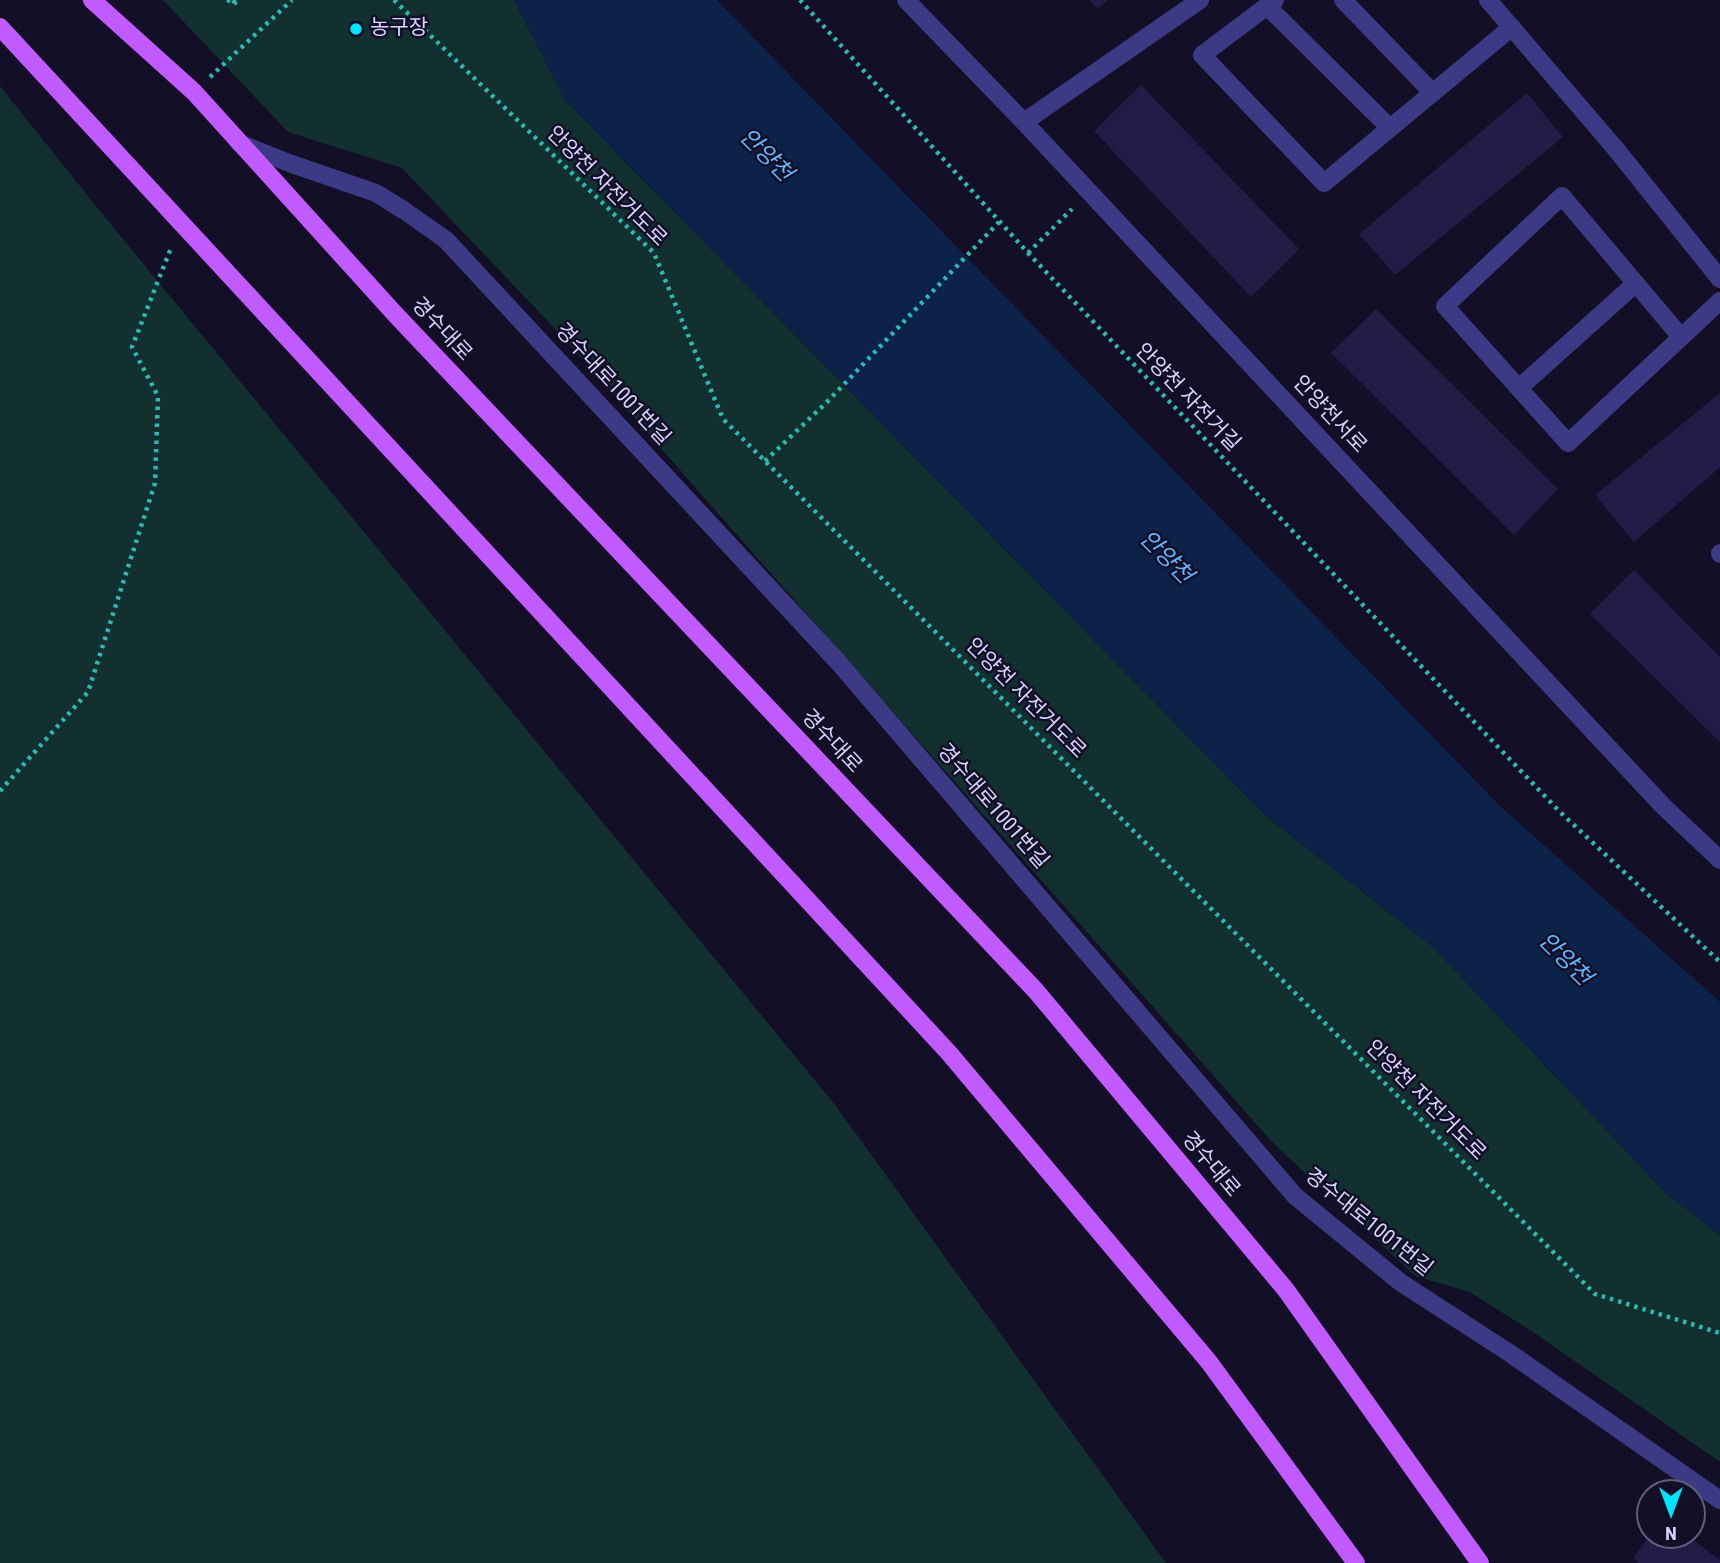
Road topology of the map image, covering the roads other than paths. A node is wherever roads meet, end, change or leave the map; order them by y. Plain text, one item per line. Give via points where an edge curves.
1 (92, 0) edge
2 (906, 0) edge
3 (1200, 0) edge
4 (1343, 0) edge
5 (1488, 0) edge
6 (1271, 3) edge
7 (0, 27) edge
8 (1512, 27) junction
9 (1433, 93) junction
10 (1024, 122) junction
11 (1390, 128) junction
12 (239, 143) junction
13 (1720, 279) edge
14 (1636, 283) junction
15 (1720, 302) edge
16 (1681, 337) junction
17 (1519, 388) junction
18 (1720, 860) edge
19 (1720, 1500) edge
20 (1356, 1563) edge
21 (1480, 1563) edge

1 - 12 main road, 경수대로 via 194,92
2 - 10 street, 안양천서로
3 - 10 street
4 - 9 street
5 - 8 street
6 - 11 street
6 - 11 street via 1202,55 1324,183
7 - 20 main road via 948,1053 1209,1362
8 - 9 street
8 - 13 street
9 - 11 street
10 - 18 street, 안양천서로 via 1654,796
12 - 19 street, 경수대로1001번길 via 376,193 446,240 839,663 1295,1196 1400,1282
12 - 21 main road, 경수대로 via 1035,991 1286,1290
14 - 16 street
14 - 17 street
14 - 17 street via 1562,196 1445,306
15 - 16 street
16 - 17 street via 1568,443

